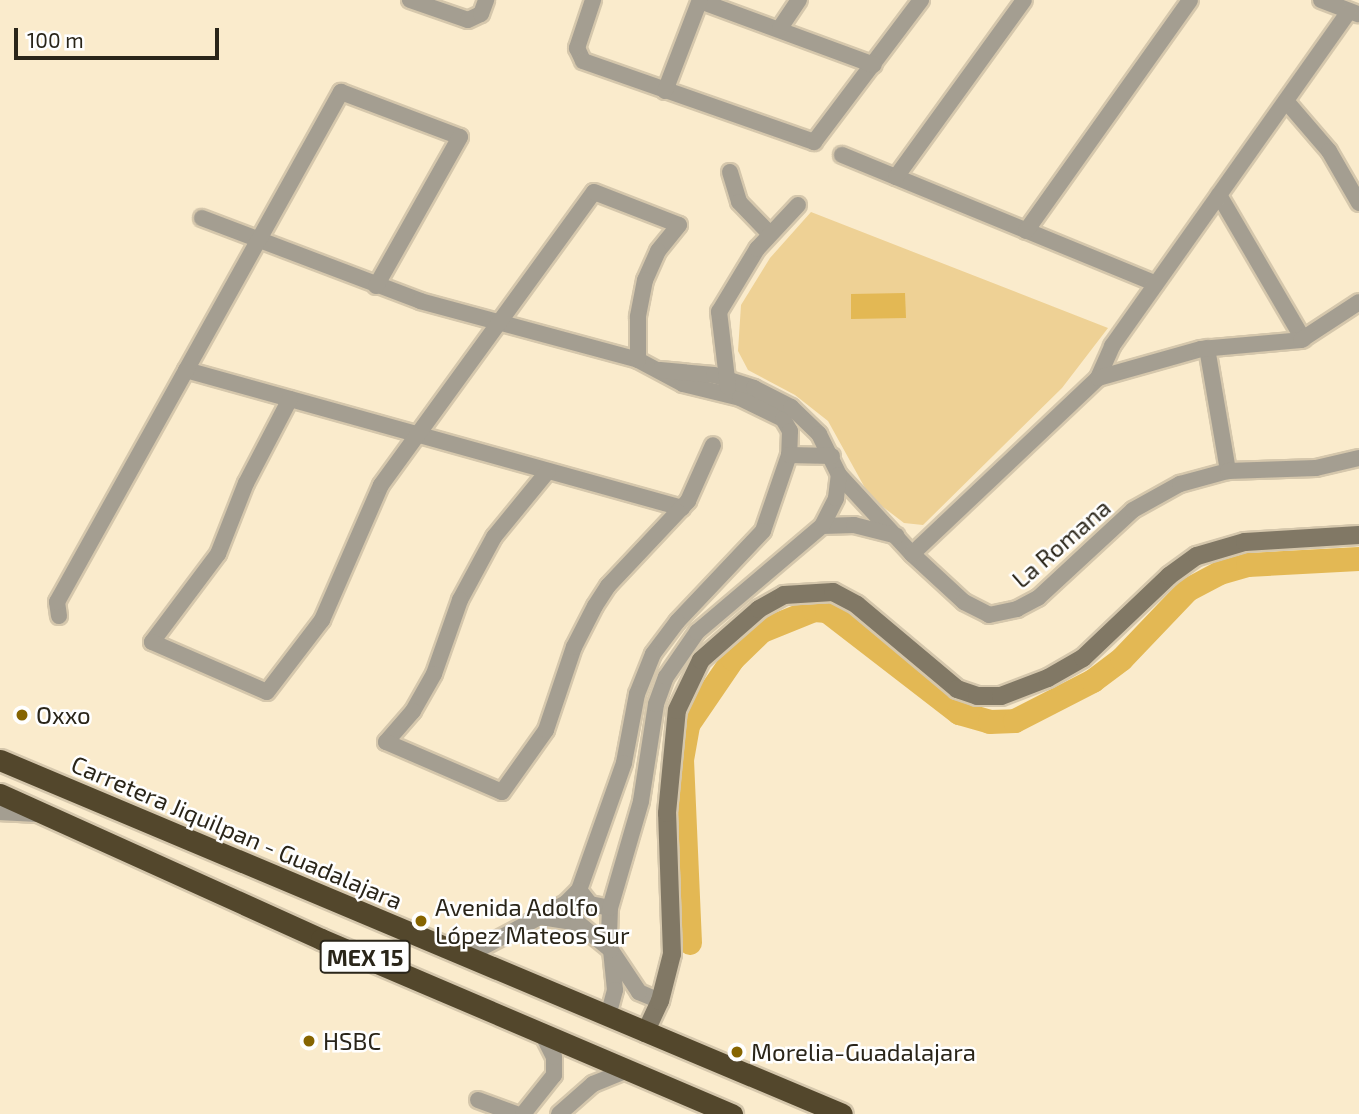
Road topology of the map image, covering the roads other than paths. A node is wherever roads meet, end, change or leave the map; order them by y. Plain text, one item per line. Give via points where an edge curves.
1 (410, 0) edge
2 (486, 0) edge
3 (593, 0) edge
4 (700, 0) edge
5 (799, 0) edge
6 (921, 0) edge
7 (1024, 0) edge
8 (1190, 0) edge
9 (1321, 0) edge
10 (1354, 13) edge
11 (780, 28) junction
12 (874, 65) junction
13 (665, 91) junction
14 (1286, 101) junction
15 (842, 155) dead end
16 (730, 172) dead end
17 (896, 177) junction
18 (1219, 195) junction
19 (1359, 204) edge
20 (798, 205) dead end
21 (202, 218) dead end
22 (1026, 231) junction
23 (769, 233) junction
24 (258, 241) junction
25 (1156, 284) junction
26 (376, 286) junction
27 (1359, 302) edge
28 (498, 323) junction
29 (1303, 339) junction
30 (1207, 348) junction
31 (638, 360) junction
32 (186, 370) junction
33 (1098, 378) junction
34 (728, 386) junction
35 (290, 399) junction
36 (787, 413) junction
37 (417, 434) junction
38 (713, 445) dead end
39 (789, 455) junction
40 (832, 456) junction
41 (1359, 458) edge
42 (548, 471) junction
43 (1228, 471) junction
44 (839, 475) junction
45 (682, 508) junction
46 (822, 526) junction
47 (1359, 535) edge
48 (897, 536) junction
49 (753, 544) junction
50 (912, 555) junction
51 (775, 565) junction
52 (59, 616) dead end
53 (152, 642) junction
54 (135, 645) dead end
55 (0, 760) edge
56 (0, 794) edge
57 (0, 812) edge
58 (50, 814) junction
59 (579, 890) junction
60 (610, 908) junction
61 (540, 917) junction
62 (611, 950) junction
63 (464, 957) junction
64 (660, 1001) junction
65 (608, 1017) junction
66 (542, 1033) junction
67 (645, 1033) junction
68 (628, 1070) junction
69 (478, 1100) dead end
70 (516, 1114) edge
71 (523, 1114) edge
72 (559, 1114) edge
73 (732, 1114) edge
74 (842, 1114) edge

1 - 2 street via 468,20 481,14
3 - 13 street via 577,48 579,58
4 - 11 street
4 - 13 street
5 - 11 street
6 - 12 street
7 - 17 street
8 - 22 street
9 - 10 street
10 - 14 street
11 - 12 street
12 - 13 street via 814,142
14 - 18 street
14 - 19 street via 1329,151
15 - 17 street
16 - 23 street via 738,202
17 - 22 street
18 - 25 street
18 - 29 street
20 - 23 street via 789,219
21 - 24 street
22 - 25 street
23 - 34 street via 719,312
24 - 26 street
24 - 26 street via 341,92 460,137
24 - 32 street
25 - 33 street via 1112,346
26 - 28 street
27 - 29 street
28 - 31 street
28 - 31 street via 594,192 679,225 658,251 645,280 638,317
28 - 37 street
29 - 30 street
30 - 33 street
30 - 43 street
31 - 34 street via 660,370 685,369
32 - 35 street
32 - 52 street via 57,602
33 - 50 street
34 - 36 street
35 - 37 street
35 - 53 street via 246,483 218,554
36 - 39 street
36 - 40 street, La Romana via 819,434
37 - 42 street
37 - 53 street via 358,528 322,620 268,698
38 - 45 street
39 - 40 street
39 - 49 street via 771,515
40 - 44 street, La Romana
41 - 43 street, La Romana via 1316,468
42 - 45 street
42 - 45 street via 494,537 460,600 434,674 386,742 502,792 546,730 574,647 608,586
43 - 50 street, La Romana via 1181,484 1133,510 1038,598 1000,615 978,611 964,602
44 - 46 street via 836,498
44 - 48 street, La Romana
46 - 48 street via 854,525
46 - 51 street
47 - 64 street via 1245,542 1197,556 1169,576 1083,657 1048,678 1001,696 957,690 857,605 832,592 784,596 759,609 701,660 677,710 667,813 672,954
48 - 50 street, La Romana
49 - 51 street
49 - 59 street via 683,614 653,654 638,694 624,763
51 - 60 street via 697,632 666,677 656,705 641,801
53 - 54 street
55 - 63 highway, Carretera Jiquilpan - Guadalajara / MEX 15
56 - 58 highway, MEX 15
57 - 58 street
58 - 66 highway, MEX 15 via 321,939
59 - 60 street via 590,904
59 - 61 street
60 - 62 street
61 - 62 street via 578,923
61 - 63 street
62 - 64 street via 639,992
62 - 65 street via 615,989
63 - 65 highway, Carretera Jiquilpan - Guadalajara / MEX 15
64 - 67 street
65 - 67 highway, Carretera Jiquilpan - Guadalajara / MEX 15
66 - 68 highway, MEX 15
66 - 71 street via 554,1057 554,1075
67 - 74 highway, Carretera Jiquilpan - Guadalajara / MEX 15
68 - 72 street via 593,1084
68 - 73 highway, MEX 15
69 - 70 street

